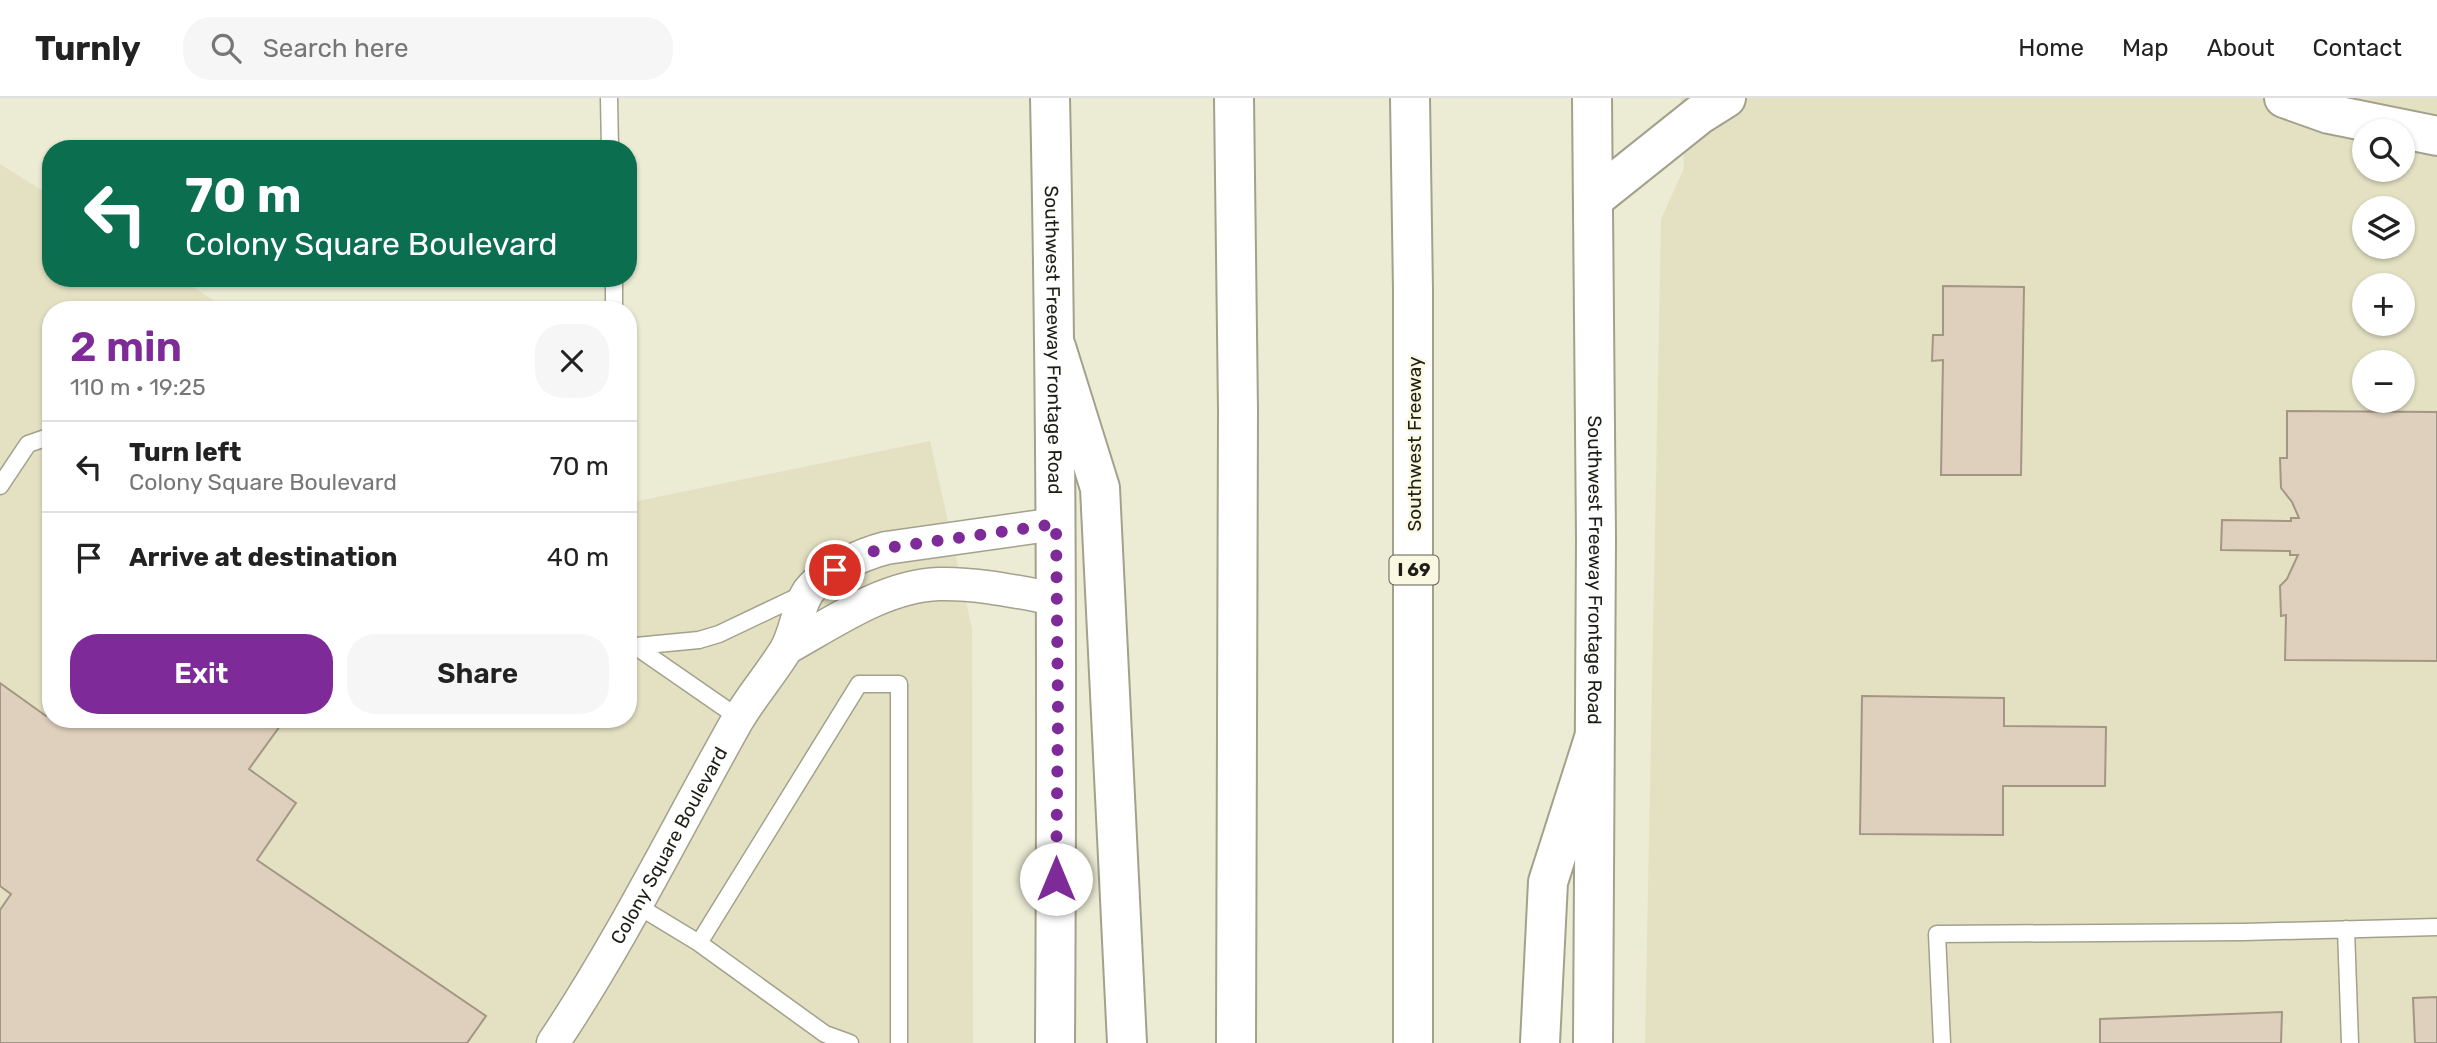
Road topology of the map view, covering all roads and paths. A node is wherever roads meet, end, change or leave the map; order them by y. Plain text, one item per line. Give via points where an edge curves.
1 (609, 98) edge
2 (1051, 98) edge
3 (1234, 98) edge
4 (1410, 98) edge
5 (1592, 98) edge
6 (1726, 98) edge
7 (2284, 98) edge
8 (2437, 136) edge
9 (610, 140) edge
10 (1595, 198) junction
11 (1056, 347) junction
12 (42, 439) edge
13 (0, 486) edge
14 (1056, 524) junction
15 (808, 592) junction
16 (1056, 599) junction
17 (637, 644) edge
18 (637, 647) edge
19 (787, 648) junction
20 (739, 718) junction
21 (1594, 738) junction
22 (638, 906) junction
23 (2437, 927) edge
24 (2346, 929) junction
25 (699, 943) junction
26 (553, 1043) edge
27 (850, 1043) edge
28 (899, 1043) edge
29 (1055, 1043) edge
30 (1127, 1043) edge
31 (1236, 1043) edge
32 (1413, 1043) edge
33 (1540, 1043) edge
34 (1593, 1043) edge
35 (1942, 1043) edge
36 (2350, 1043) edge

1 - 9 lane
2 - 11 main road, Southwest Freeway Frontage Road
3 - 31 main road
4 - 32 main road, Southwest Freeway / I 69
5 - 10 main road, Southwest Freeway Frontage Road
6 - 10 main road
7 - 8 main road via 2329,114
10 - 21 main road, Southwest Freeway Frontage Road
11 - 14 main road, Southwest Freeway Frontage Road
11 - 30 main road via 1100,488
12 - 13 lane via 28,444
14 - 15 street via 864,554
14 - 16 main road, Southwest Freeway Frontage Road
15 - 17 lane via 719,634 699,640
15 - 19 street, Colony Square Boulevard
16 - 19 street, Colony Square Boulevard via 1000,588 939,584 903,590 869,603
16 - 29 main road, Southwest Freeway Frontage Road
18 - 20 lane
19 - 20 street, Colony Square Boulevard
20 - 22 street, Colony Square Boulevard
21 - 33 main road via 1548,882
21 - 34 main road, Southwest Freeway Frontage Road
22 - 25 lane
22 - 26 street, Colony Square Boulevard
23 - 24 lane
24 - 35 lane via 1937,934
24 - 36 lane
25 - 27 lane via 825,1034
25 - 28 lane via 859,684 899,684

